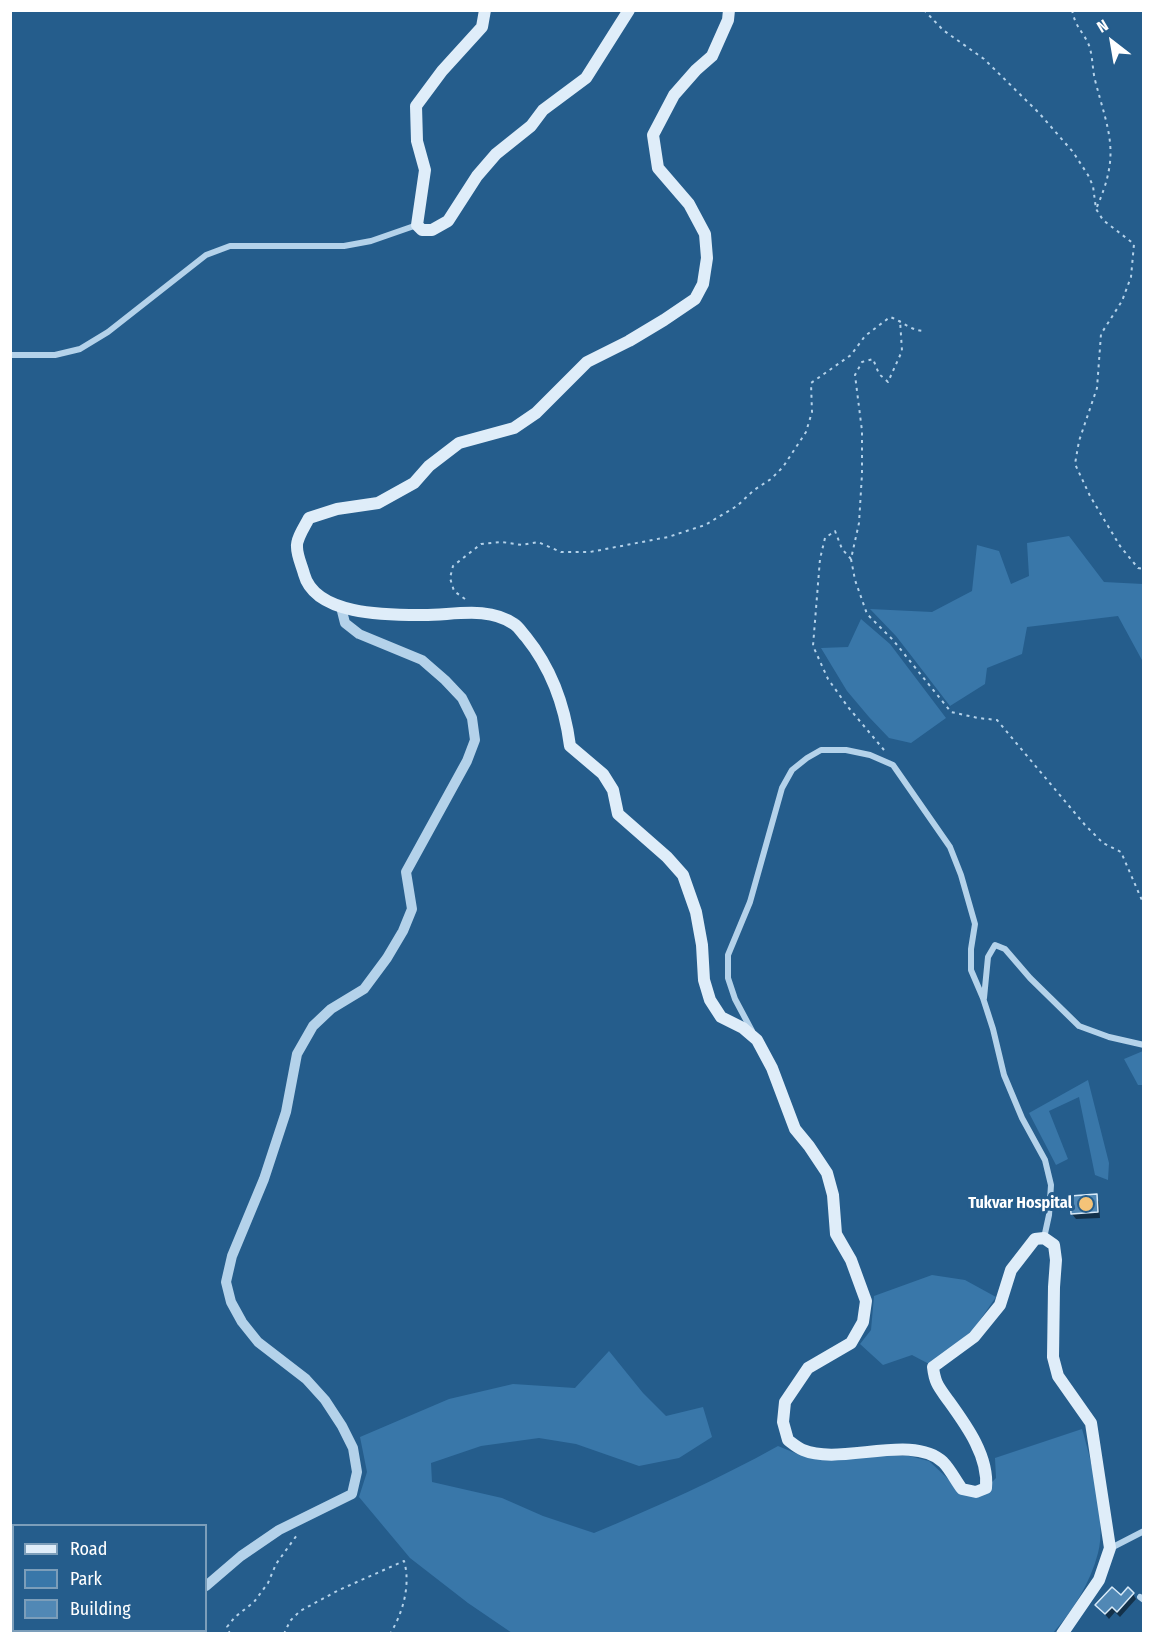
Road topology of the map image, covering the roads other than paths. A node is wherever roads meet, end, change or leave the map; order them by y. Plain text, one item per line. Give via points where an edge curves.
1 (485, 10) edge
2 (628, 10) edge
3 (729, 10) edge
4 (417, 225) junction
5 (10, 355) edge
6 (341, 608) junction
7 (984, 998) junction
8 (757, 1040) junction
9 (1143, 1045) edge
10 (1044, 1238) junction
11 (1143, 1531) edge
12 (1110, 1548) junction
13 (207, 1585) edge
14 (1062, 1634) edge

1 - 4 main road via 482,27 416,106 417,141 425,170
2 - 4 main road via 586,78 543,110 531,126 496,154 448,220 432,230 422,230
3 - 6 main road via 712,56 674,95 653,135 658,168 688,204 705,234 703,284 695,299 629,342 587,362 536,413 514,428 459,443 414,483 378,503 309,518 296,546 306,580 314,593
4 - 5 street via 344,246 230,246 206,255 108,332 80,349 55,355
6 - 8 main road via 421,616 494,615 515,624 550,675 567,722 570,746 603,774 613,790 618,814 683,875 696,912 710,1000 721,1017
6 - 13 street via 345,623 359,634 422,660 445,680 462,698 472,718 476,740 406,872 412,909 403,931 364,989 331,1009 313,1026 297,1054 286,1112 226,1282 231,1302 258,1342 306,1379 342,1426 357,1472 352,1494 279,1530
7 - 8 street via 972,970 975,924 950,848 893,765 870,755 821,750 792,770 782,788 750,902 728,955 731,988
7 - 9 street via 988,957 995,945 1005,949 1079,1026
7 - 10 street via 1004,1075 1045,1160 1051,1185
8 - 10 main road via 795,1129 827,1173 836,1234 866,1300 863,1322 851,1343 808,1368 785,1402 783,1422 788,1440 803,1450 822,1454 925,1452 942,1462 962,1489 976,1492 986,1488 987,1475 978,1449 934,1382 933,1367 974,1337 1000,1305 1011,1270 1035,1239
10 - 12 main road via 1054,1245 1056,1260 1053,1357 1058,1376 1090,1423
11 - 12 street
12 - 14 main road via 1099,1580

